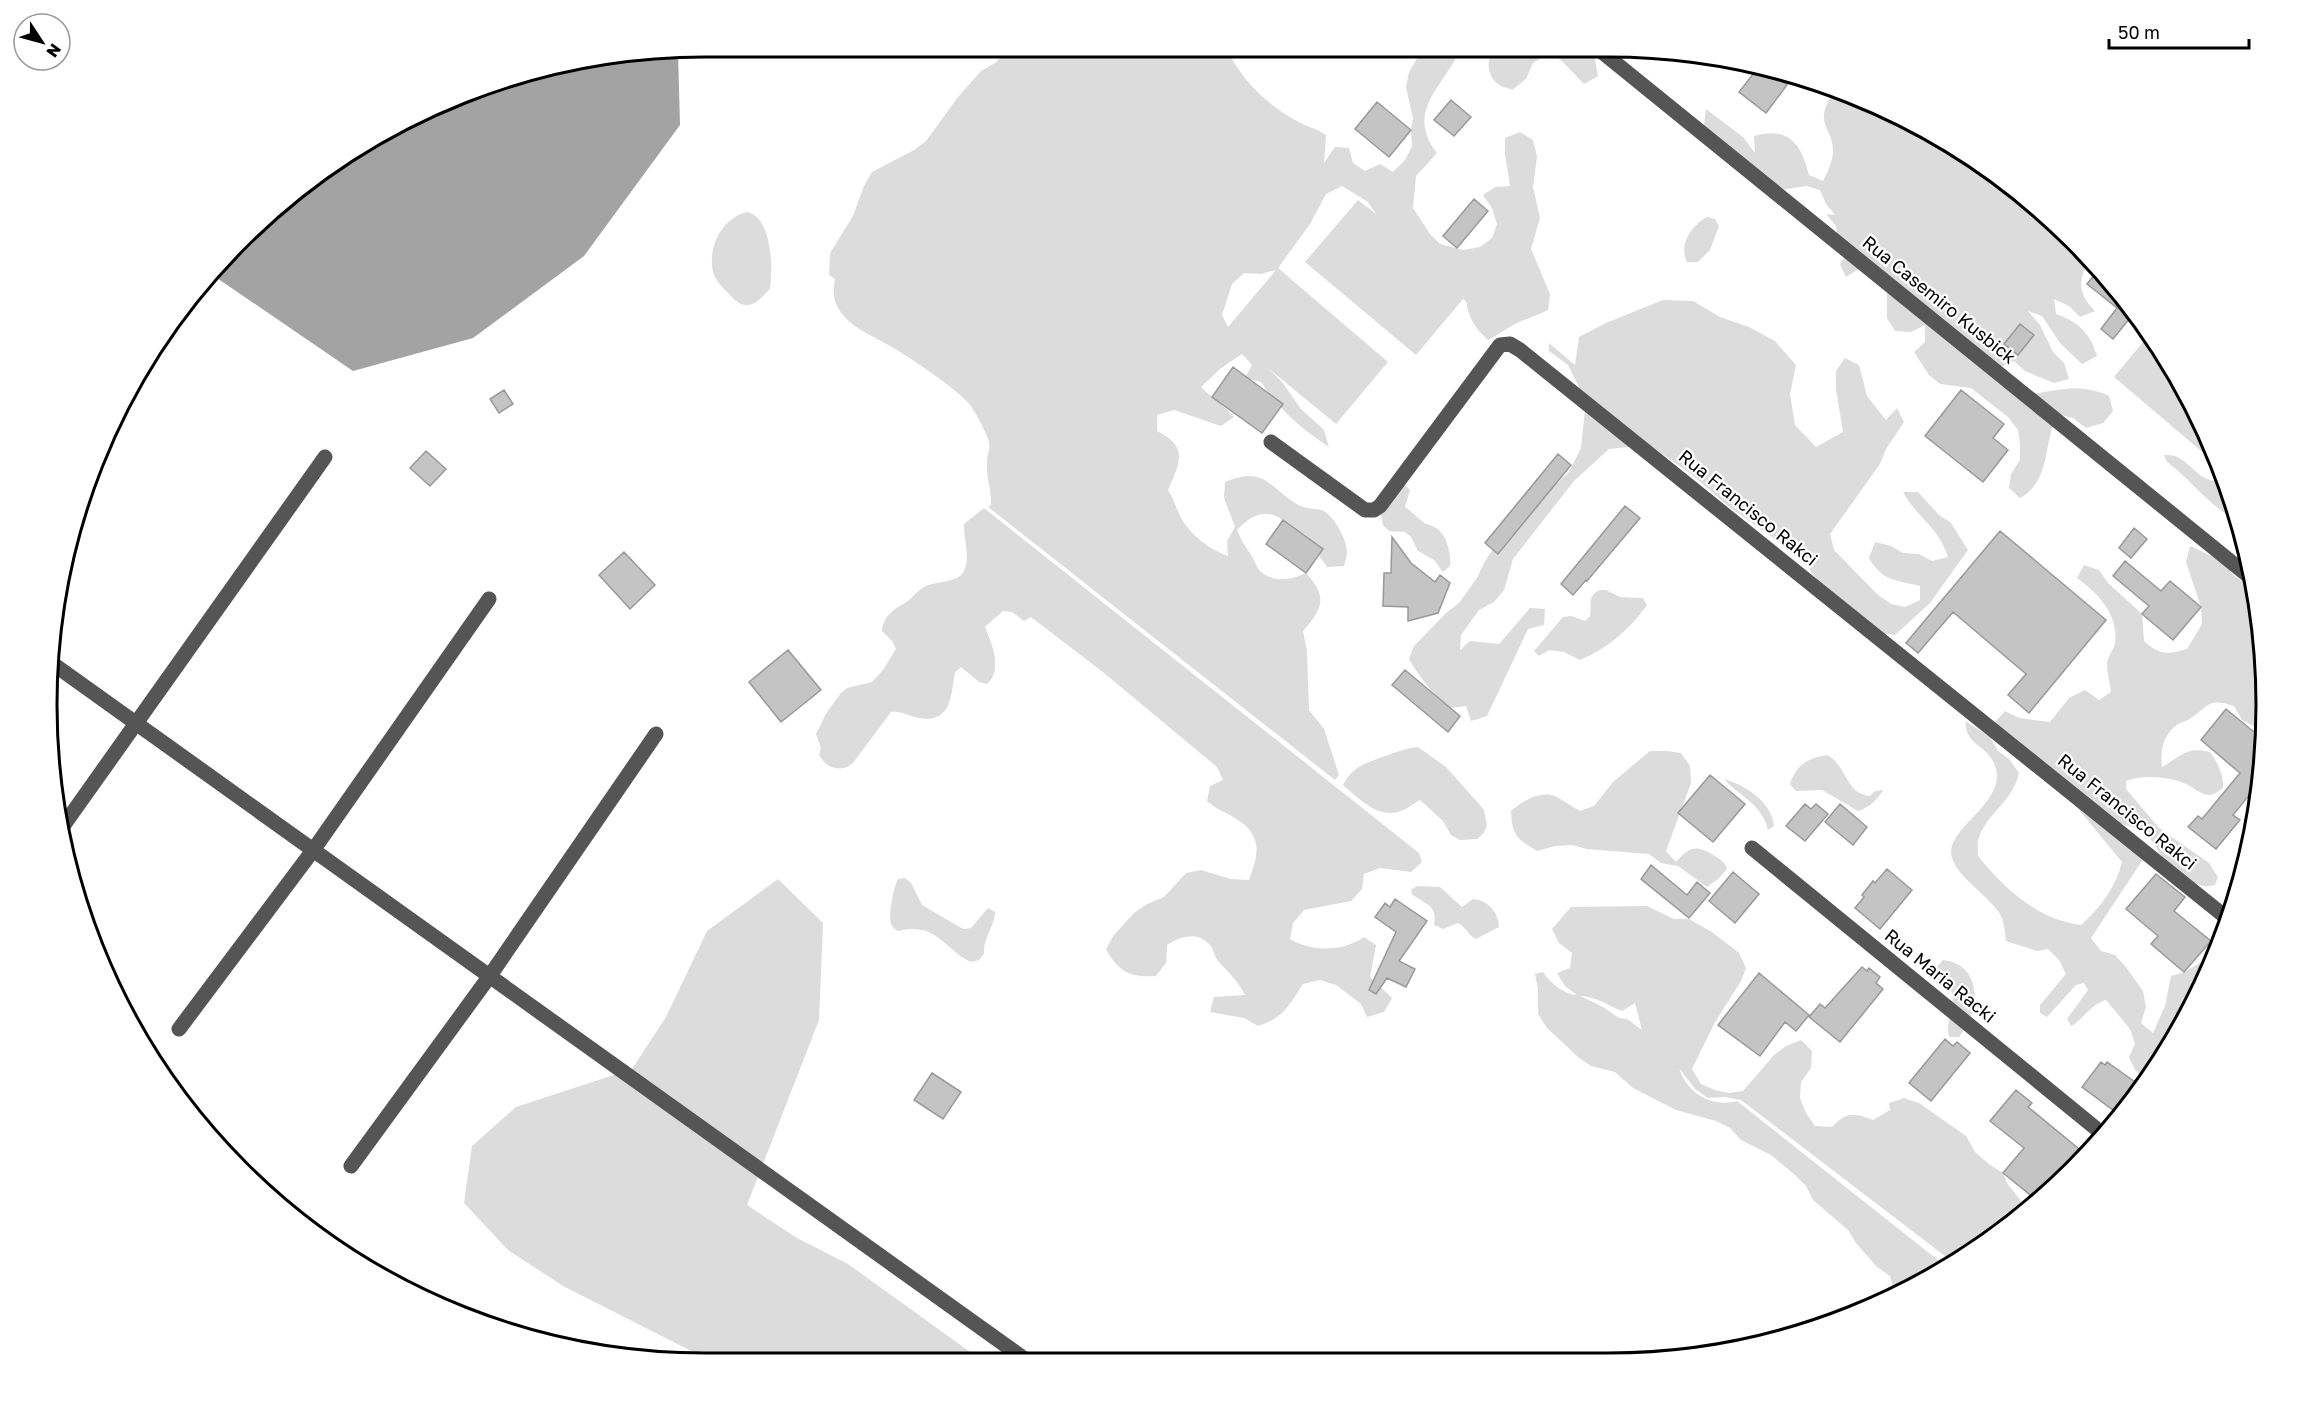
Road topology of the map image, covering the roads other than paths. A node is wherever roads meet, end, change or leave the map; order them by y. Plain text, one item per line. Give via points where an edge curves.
1 (1608, 57) edge
2 (1271, 442) dead end
3 (324, 457) dead end
4 (2242, 571) edge
5 (489, 599) dead end
6 (58, 667) edge
7 (136, 724) junction
8 (656, 734) dead end
9 (67, 819) edge
10 (1752, 848) dead end
11 (314, 849) junction
12 (2222, 914) edge
13 (489, 977) junction
14 (179, 1029) dead end
15 (2097, 1129) edge
16 (351, 1166) dead end
17 (1016, 1353) edge

1 - 4 street, Rua Casemiro Kusbick
2 - 12 street, Rua Francisco Rakci via 1365,510 1374,510 1500,345 1510,344
3 - 7 street
5 - 11 street
6 - 7 street
7 - 9 street
7 - 11 street
8 - 13 street
10 - 15 street, Rua Maria Racki
11 - 13 street
11 - 14 street
13 - 16 street
13 - 17 street

